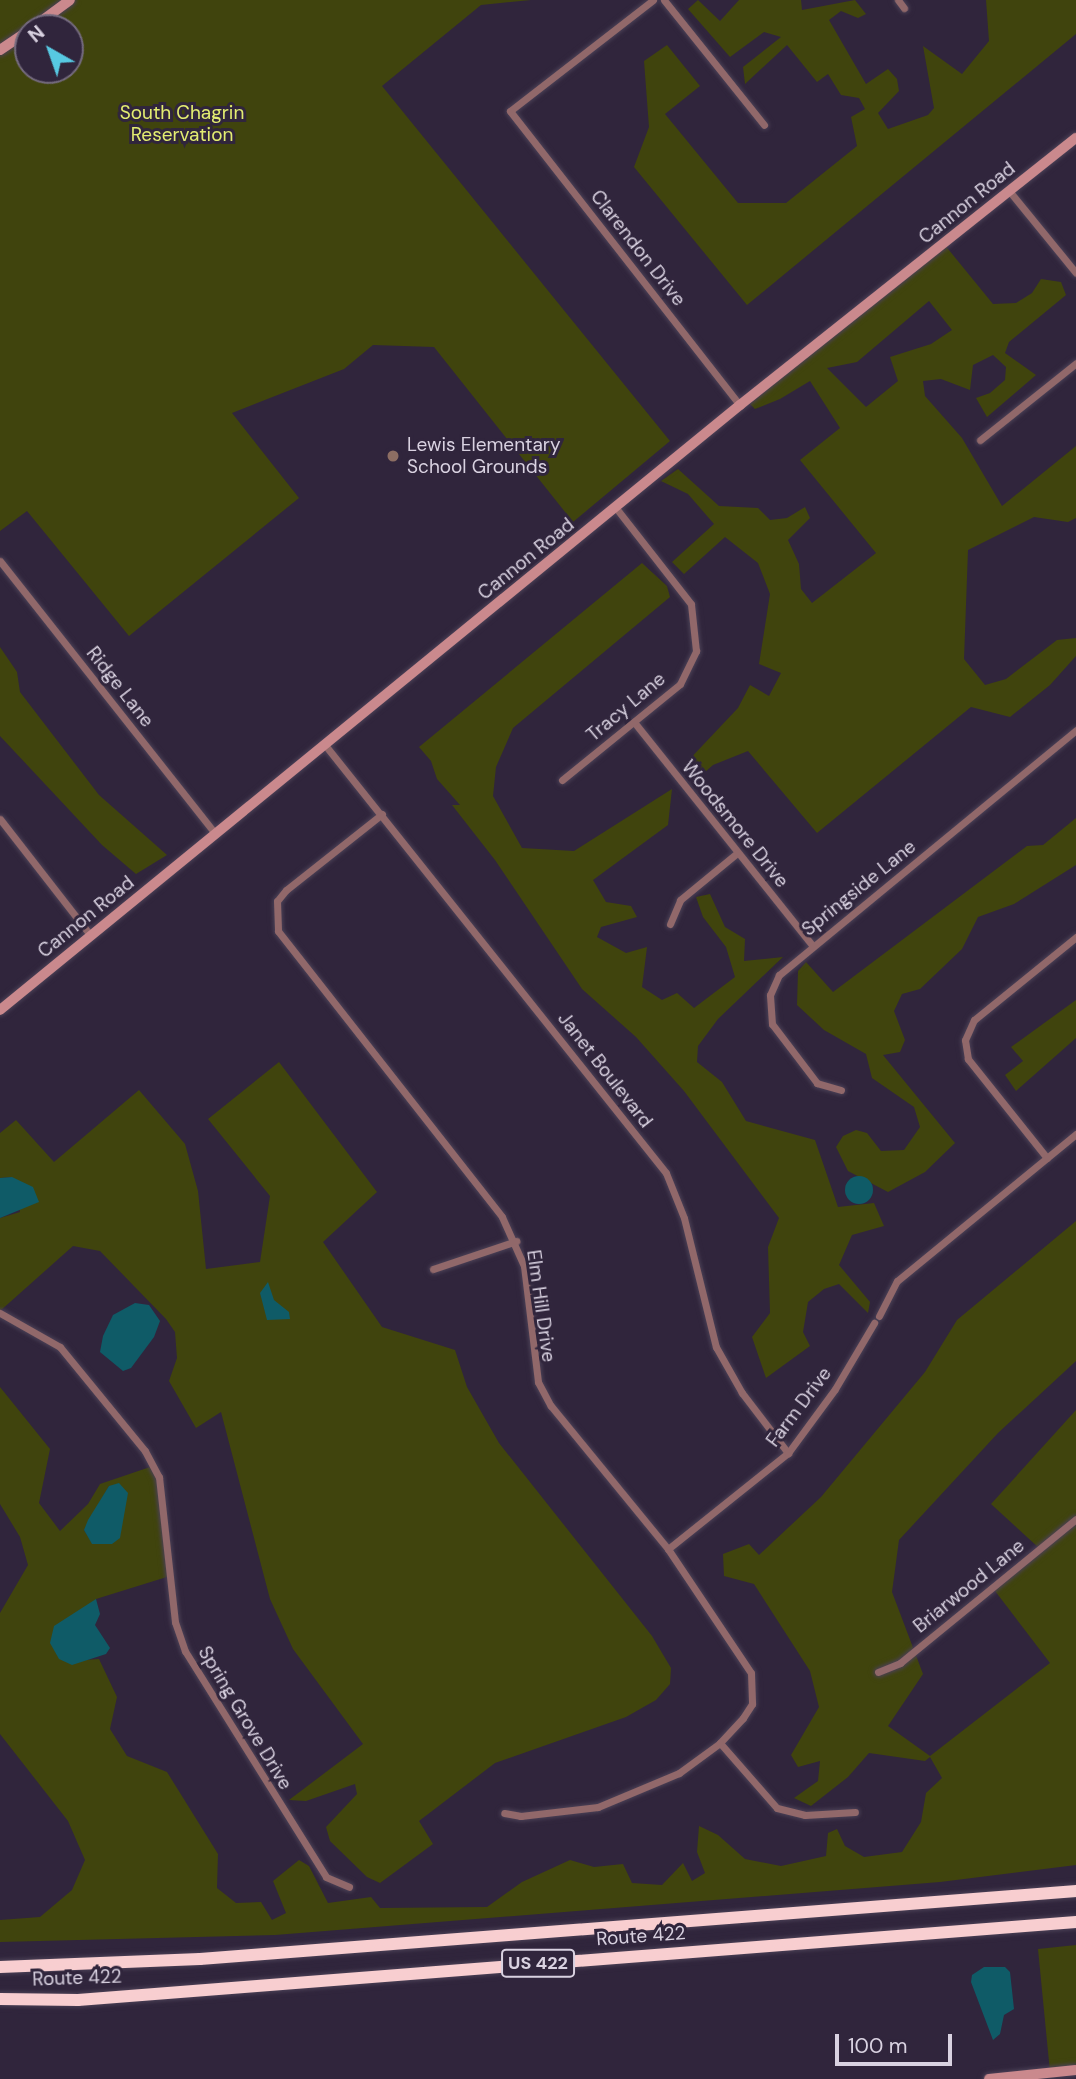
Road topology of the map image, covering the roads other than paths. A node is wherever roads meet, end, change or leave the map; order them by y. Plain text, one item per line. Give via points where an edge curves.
1 (70, 0) edge
2 (653, 0) edge
3 (664, 0) edge
4 (898, 0) edge
5 (904, 8) dead end
6 (51, 14) edge
7 (764, 125) dead end
8 (1076, 138) edge
9 (1010, 192) junction
10 (1076, 273) edge
11 (1076, 363) edge
12 (740, 405) junction
13 (980, 440) dead end
14 (617, 508) junction
15 (0, 561) edge
16 (634, 722) junction
17 (1076, 730) edge
18 (325, 745) junction
19 (562, 780) dead end
20 (382, 814) junction
21 (0, 819) edge
22 (215, 833) junction
23 (737, 853) junction
24 (670, 924) dead end
25 (91, 936) junction
26 (1076, 937) edge
27 (813, 946) junction
28 (0, 1010) edge
29 (841, 1090) dead end
30 (1076, 1134) edge
31 (1047, 1158) junction
32 (516, 1241) junction
33 (433, 1269) dead end
34 (0, 1313) edge
35 (788, 1453) junction
36 (1076, 1518) edge
37 (668, 1549) junction
38 (878, 1672) dead end
39 (720, 1743) junction
40 (855, 1812) dead end
41 (504, 1813) dead end
42 (349, 1887) dead end
43 (1076, 1891) edge
44 (1076, 1922) edge
45 (0, 1962) edge
46 (132, 1962) junction
47 (0, 1967) edge
48 (0, 1999) edge
49 (78, 2000) junction
50 (0, 2007) edge
51 (1076, 2070) edge
52 (989, 2079) edge

1 - 6 main road
2 - 12 street, Clarendon Drive via 510,111
3 - 7 street
4 - 5 street
8 - 9 main road, Cannon Road
9 - 10 street
9 - 12 main road, Cannon Road
11 - 13 street
12 - 14 main road, Cannon Road
14 - 16 street, Tracy Lane via 691,604 698,632 696,651 680,684
14 - 18 main road, Cannon Road
15 - 22 street, Ridge Lane
16 - 19 street, Tracy Lane
16 - 23 street, Woodsmore Drive
17 - 27 street, Springside Lane
18 - 20 street, Janet Boulevard
18 - 22 main road, Cannon Road
20 - 32 street, Elm Hill Drive via 276,901 278,931 502,1217
20 - 35 street, Janet Boulevard via 666,1173 684,1218 716,1347 742,1393
21 - 25 street
22 - 25 main road, Cannon Road
23 - 24 street via 680,900
23 - 27 street, Woodsmore Drive
25 - 28 main road, Cannon Road
26 - 31 street via 974,1020 965,1040 968,1059
27 - 29 street, Springside Lane via 779,975 768,1008 772,1024 817,1083
30 - 31 street, Farm Drive
31 - 35 street, Farm Drive via 897,1281 835,1390
32 - 33 street
32 - 37 street, Elm Hill Drive via 524,1266 538,1382 551,1406
34 - 42 street, Spring Grove Drive via 60,1347 145,1451 159,1477 175,1622 185,1650 326,1877
35 - 37 street, Farm Drive
36 - 38 street, Briarwood Lane via 900,1663
37 - 39 street, Elm Hill Drive via 751,1673 752,1704
39 - 40 street via 777,1808 805,1815
39 - 41 street, Elm Hill Drive via 679,1773 598,1807 521,1816
43 - 46 highway, Route 422 / US 422
44 - 49 highway, Route 422 / US 422
45 - 46 highway
46 - 47 highway, Route 422 / US 422
48 - 49 highway, Route 422 / US 422
49 - 50 highway
51 - 52 main road

